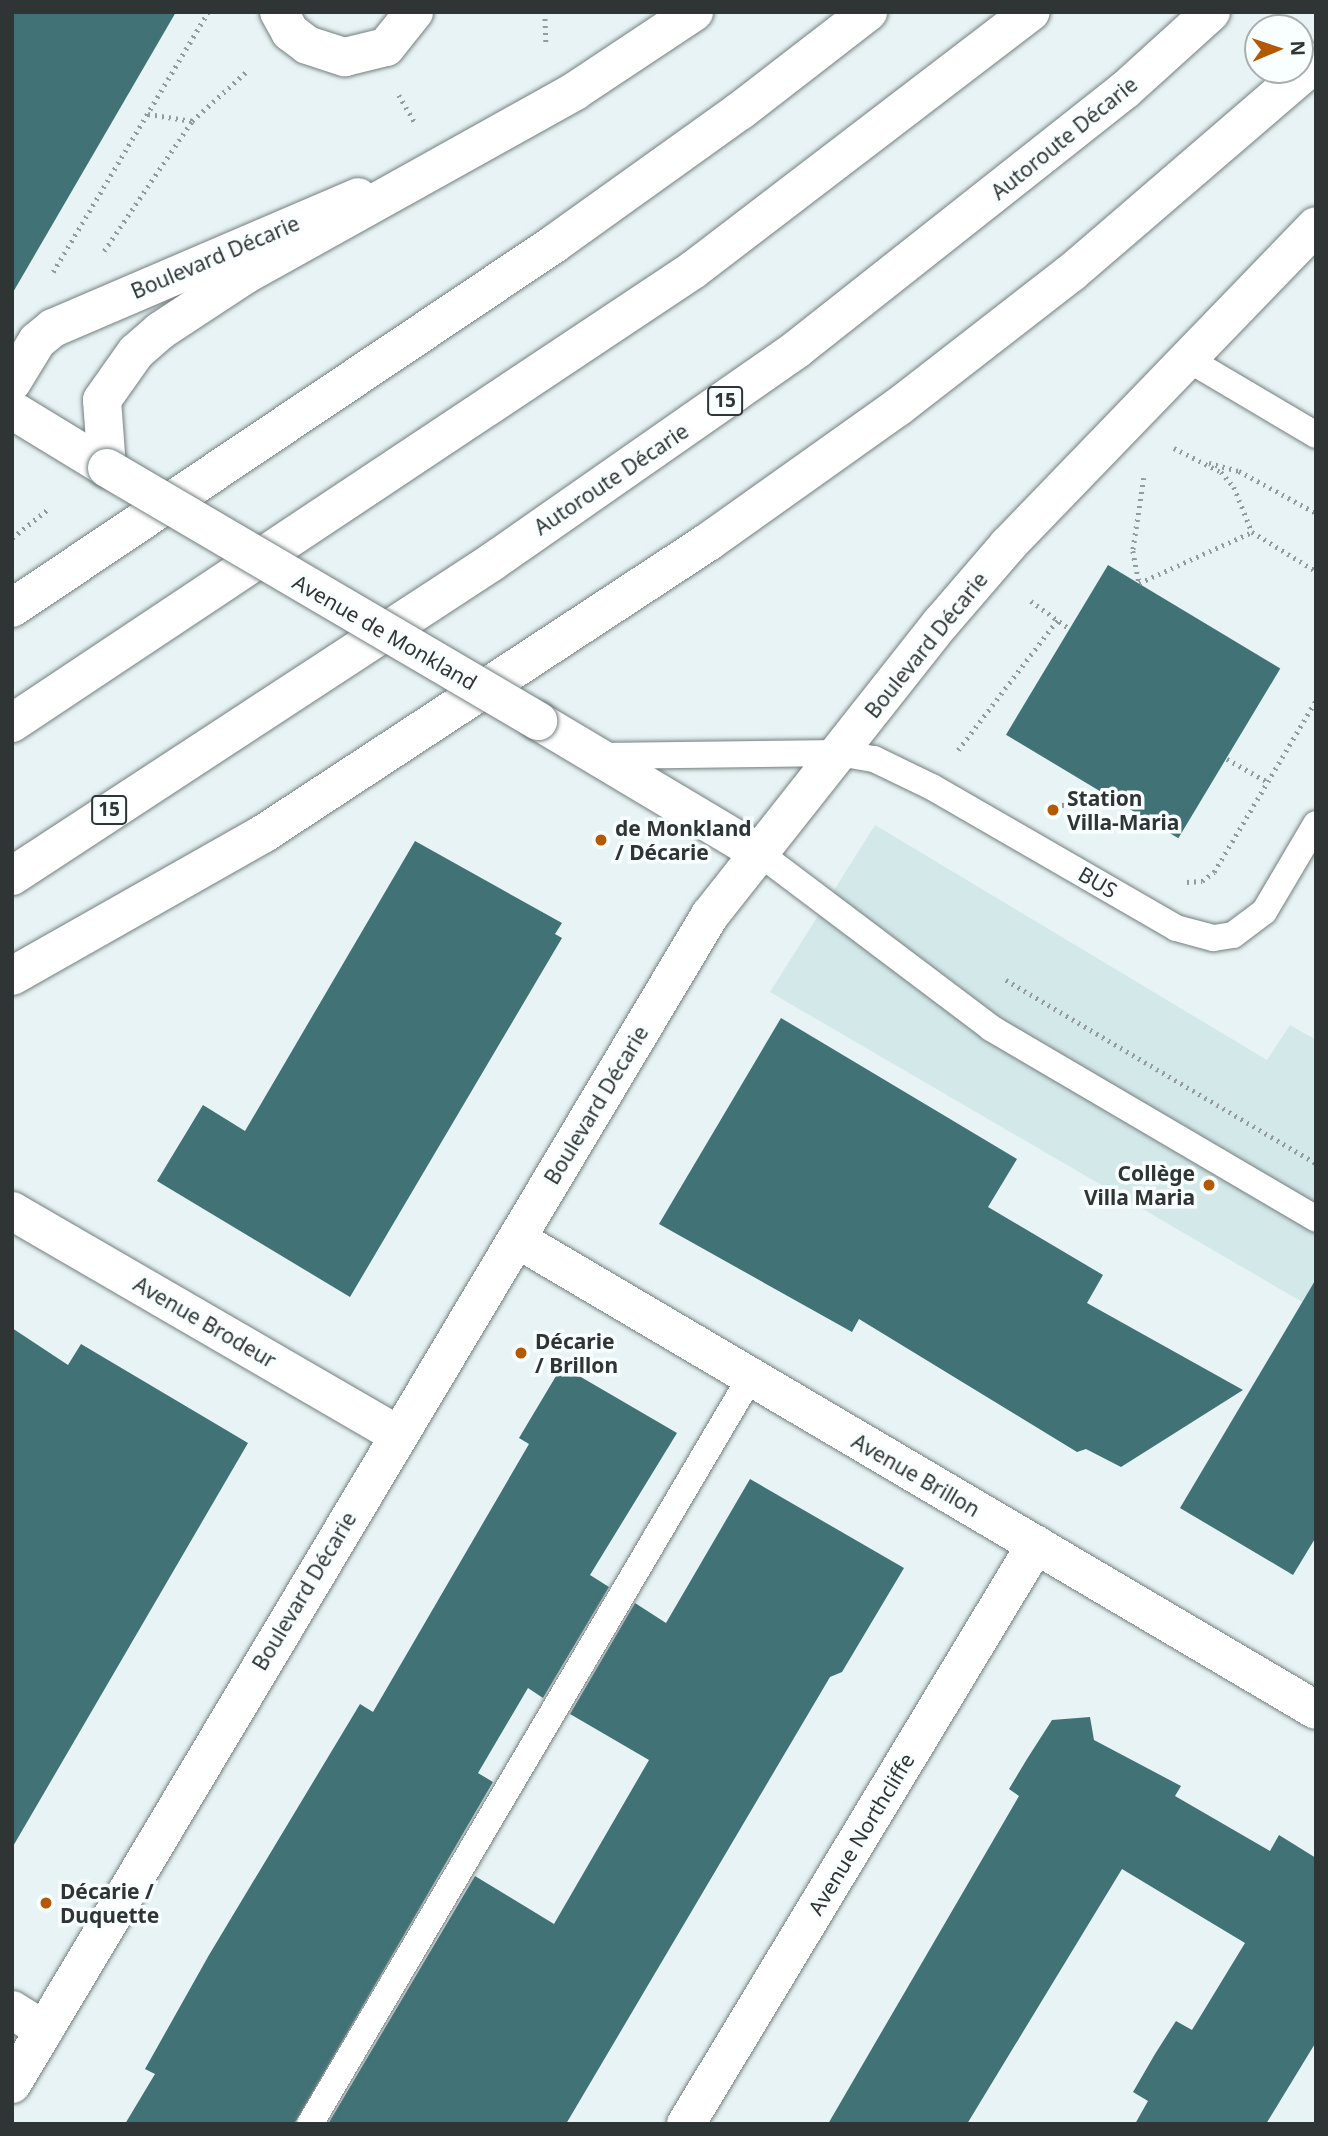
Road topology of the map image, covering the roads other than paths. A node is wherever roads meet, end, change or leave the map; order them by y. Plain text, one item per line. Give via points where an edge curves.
1 (279, 12) edge
2 (414, 12) edge
3 (694, 12) edge
4 (868, 12) edge
5 (1031, 12) edge
6 (1211, 12) edge
7 (1316, 62) edge
8 (442, 164) junction
9 (1316, 226) edge
10 (1186, 358) junction
11 (12, 382) edge
12 (12, 410) edge
13 (1316, 435) edge
14 (107, 468) junction
15 (12, 608) edge
16 (12, 723) edge
17 (839, 753) junction
18 (600, 756) junction
19 (1316, 824) edge
20 (759, 853) junction
21 (12, 876) edge
22 (12, 976) edge
23 (12, 1211) edge
24 (1316, 1219) edge
25 (517, 1239) junction
26 (750, 1378) junction
27 (397, 1434) junction
28 (1036, 1544) junction
29 (1316, 1710) edge
30 (12, 2010) edge
31 (44, 2030) junction
32 (12, 2084) edge
33 (310, 2124) edge
34 (686, 2124) edge

1 - 2 main road via 290,32 307,45 345,57 386,47
3 - 8 main road, Boulevard Décarie via 575,91
4 - 15 main road via 740,111 554,244
5 - 16 main road via 693,270
6 - 21 main road, Autoroute Décarie / 15 via 1105,107 797,349 492,562
7 - 22 main road via 1071,273 808,473 601,617 263,834
8 - 11 main road, Boulevard Décarie via 71,318 37,341
8 - 14 main road, Boulevard Décarie via 244,275 136,352 102,400
9 - 10 main road, Boulevard Décarie
10 - 13 lane
10 - 17 main road, Boulevard Décarie via 1008,545
12 - 14 main road, Avenue de Monkland
14 - 18 main road, Avenue de Monkland, bridge
17 - 18 lane, BUS
17 - 19 lane, BUS via 900,769 1195,936 1214,939 1250,926 1264,912
17 - 20 main road, Boulevard Décarie
18 - 20 main road, Avenue de Monkland
20 - 24 lane via 991,1028
20 - 25 main road, Boulevard Décarie via 697,936
23 - 27 main road, Avenue Brodeur
25 - 26 main road, Avenue Brillon
25 - 27 main road, Boulevard Décarie
26 - 28 main road, Avenue Brillon
26 - 33 lane
27 - 31 main road, Boulevard Décarie
28 - 29 main road, Avenue Brillon
28 - 34 main road, Avenue Northcliffe
30 - 31 main road
31 - 32 main road, Boulevard Décarie

